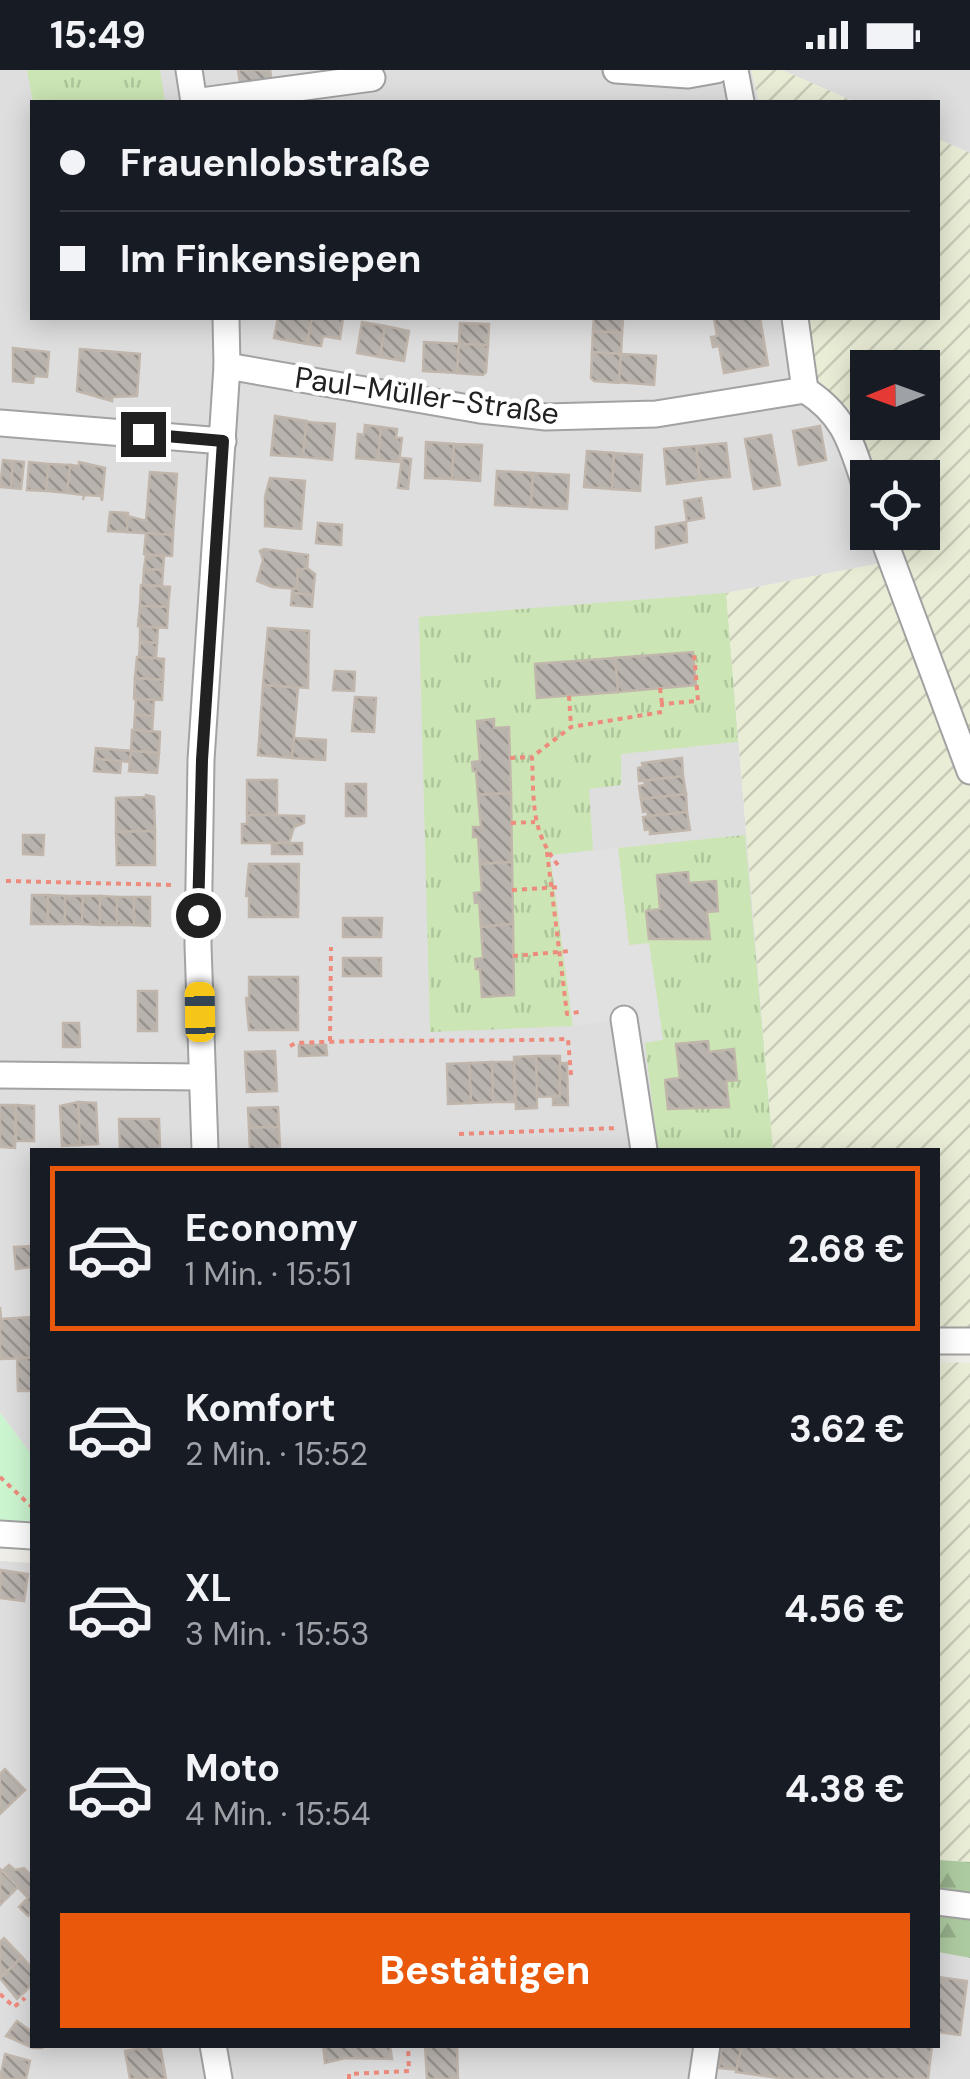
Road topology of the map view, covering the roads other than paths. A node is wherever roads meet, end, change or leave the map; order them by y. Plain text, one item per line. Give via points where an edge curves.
1 (189, 70) edge
2 (616, 70) edge
3 (716, 70) edge
4 (735, 70) edge
5 (372, 78) dead end
6 (194, 100) edge
7 (209, 100) edge
8 (742, 100) edge
9 (226, 320) edge
10 (795, 320) edge
11 (227, 366) junction
12 (805, 390) junction
13 (0, 423) edge
14 (223, 441) junction
15 (856, 460) edge
16 (888, 550) edge
17 (970, 771) edge
18 (624, 1019) dead end
19 (0, 1074) edge
20 (201, 1077) junction
21 (205, 1148) edge
22 (644, 1148) edge
23 (940, 1341) edge
24 (970, 1341) edge
25 (0, 1534) edge
26 (30, 1536) edge
27 (940, 1902) edge
28 (970, 1906) edge
29 (214, 2048) edge
30 (706, 2048) edge
31 (219, 2079) edge
32 (702, 2079) edge

1 - 6 street
2 - 3 street
4 - 8 street
5 - 7 street
9 - 11 street
10 - 12 street
11 - 12 street, Paul-Müller-Straße via 546,416 656,414
11 - 14 street
12 - 15 street via 844,426
13 - 14 street
14 - 20 street via 204,706
16 - 17 street
18 - 22 street
19 - 20 street
20 - 21 street
23 - 24 street
25 - 26 street
27 - 28 street
29 - 31 street
30 - 32 street

